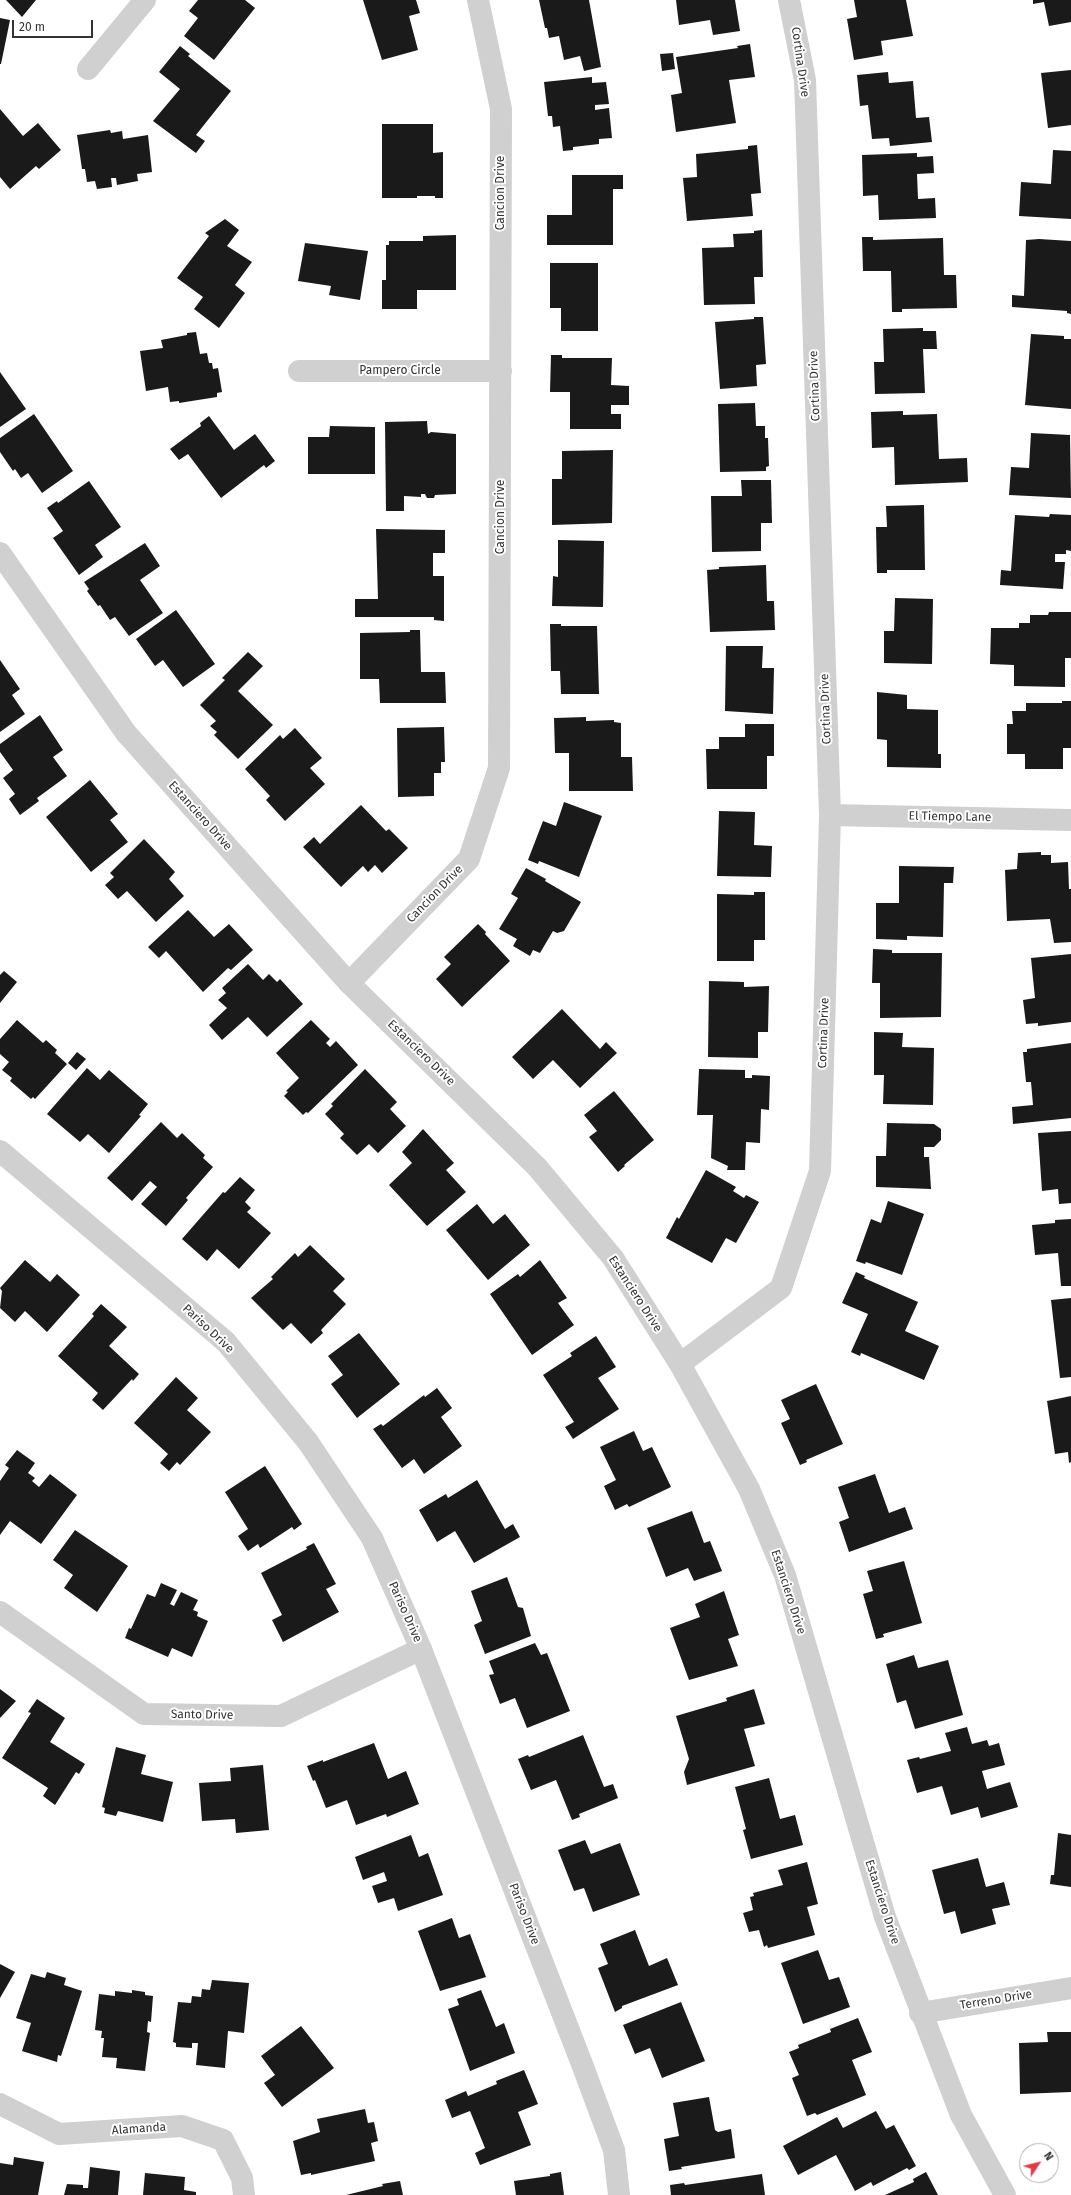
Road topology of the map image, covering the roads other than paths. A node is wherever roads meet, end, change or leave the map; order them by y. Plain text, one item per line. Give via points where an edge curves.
1 (145, 0) edge
2 (478, 0) edge
3 (790, 0) edge
4 (88, 69) dead end
5 (299, 371) dead end
6 (501, 371) junction
7 (0, 553) edge
8 (830, 815) junction
9 (1071, 820) edge
10 (349, 983) junction
11 (0, 1150) edge
12 (680, 1364) junction
13 (0, 1612) edge
14 (421, 1649) junction
15 (1071, 1988) edge
16 (920, 2012) junction
17 (0, 2104) edge
18 (244, 2195) edge
19 (619, 2195) edge
20 (1005, 2195) edge

1 - 4 street
2 - 6 street, Cancion Drive via 501,109
3 - 8 street, Cortina Drive via 805,80
5 - 6 street, Pampero Circle
6 - 10 street, Cancion Drive via 499,768 469,859
7 - 10 street, Estanciero Drive via 126,733
8 - 9 street, El Tiempo Lane
8 - 12 street, Cortina Drive via 820,1170 781,1288
10 - 12 street, Estanciero Drive via 537,1167 613,1258
11 - 14 street, Pariso Drive via 226,1342 308,1442 372,1538
12 - 16 street, Estanciero Drive via 749,1489 785,1575 885,1917
13 - 14 street, Santo Drive via 144,1714 281,1716
14 - 19 street, Pariso Drive via 611,2143
15 - 16 street, Terreno Drive
16 - 20 street, Estanciero Drive via 961,2115
17 - 18 street, Alamanda via 59,2134 182,2126 223,2140 242,2178

